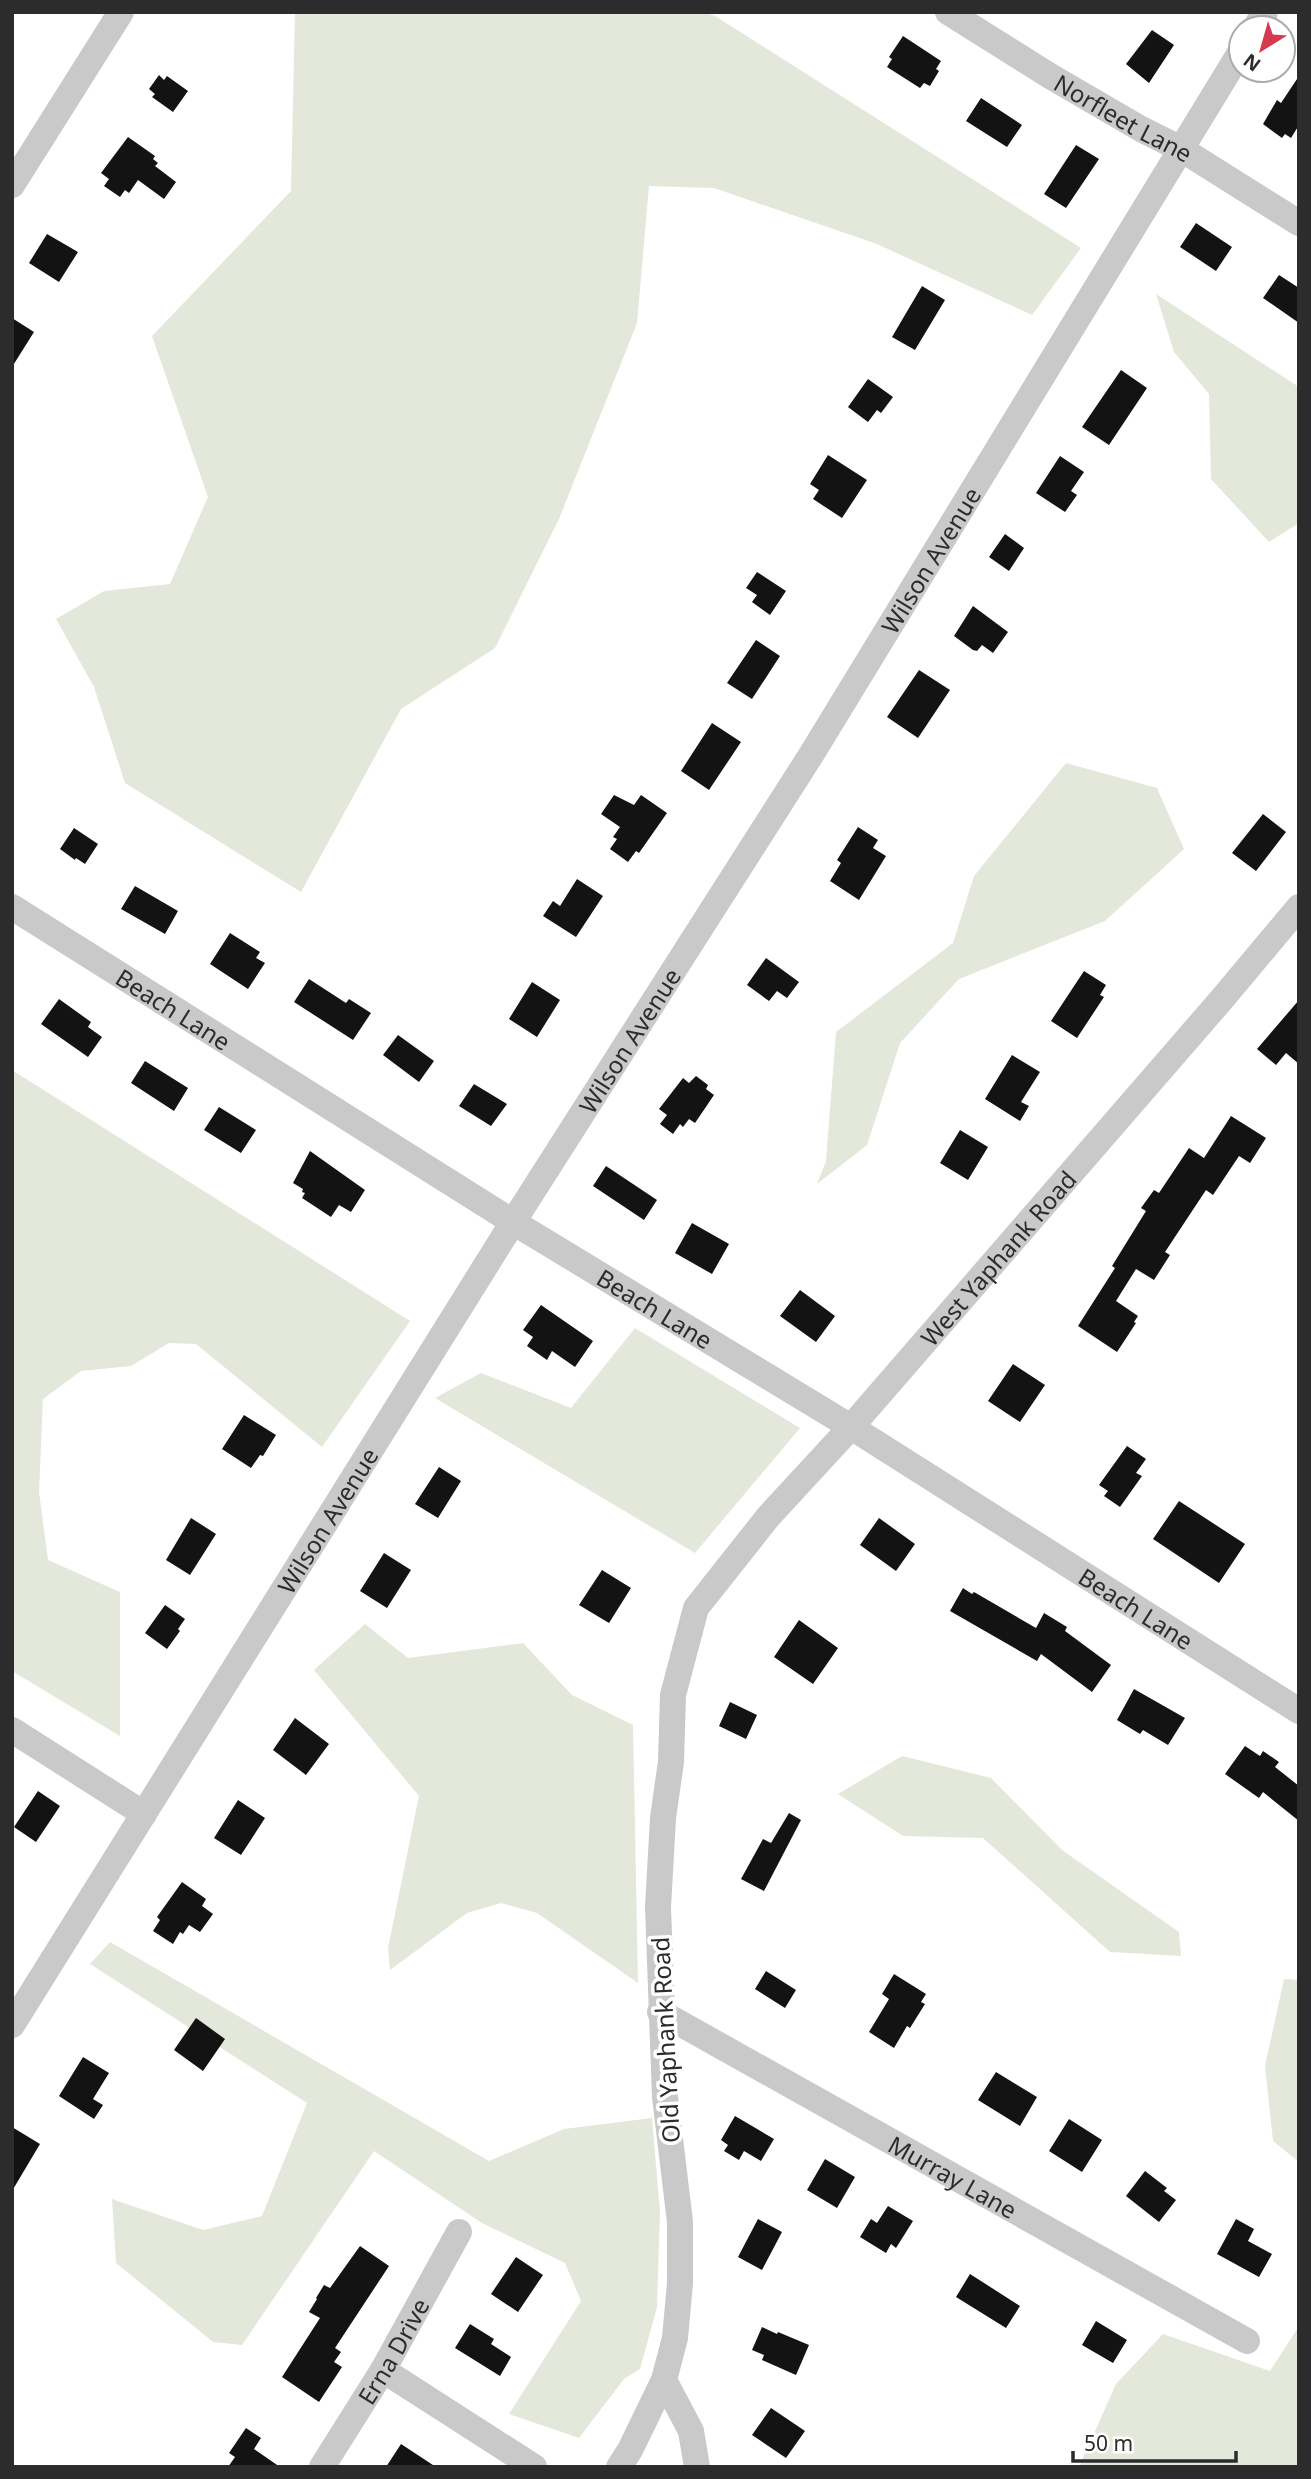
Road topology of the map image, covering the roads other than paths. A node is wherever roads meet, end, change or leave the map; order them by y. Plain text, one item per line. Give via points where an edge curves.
1 (121, 12) edge
2 (948, 12) edge
3 (1227, 74) edge
4 (1181, 149) junction
5 (12, 185) edge
6 (1299, 223) edge
7 (12, 907) edge
8 (1299, 907) edge
9 (513, 1222) junction
10 (851, 1427) junction
11 (696, 1608) joint
12 (1299, 1711) edge
13 (12, 1730) edge
14 (144, 1814) junction
15 (660, 2012) junction
16 (12, 2025) edge
17 (458, 2232) dead end
18 (1247, 2341) dead end
19 (383, 2370) junction
20 (664, 2380) junction
21 (322, 2467) edge
22 (534, 2467) edge
23 (619, 2467) edge
24 (697, 2467) edge

1 - 5 street
2 - 4 street, Norfleet Lane via 1141,130
3 - 4 street, Wilson Avenue
4 - 6 street, Norfleet Lane
4 - 9 street, Wilson Avenue via 811,755
7 - 9 street, Beach Lane
8 - 10 street, West Yaphank Road
9 - 10 street, Beach Lane
9 - 14 street, Wilson Avenue
10 - 11 street, West Yaphank Road via 768,1517
10 - 12 street, Beach Lane
11 - 15 street, Old Yaphank Road via 673,1695 658,1908
13 - 14 street
14 - 16 street, Wilson Avenue
15 - 18 street, Murray Lane
15 - 20 street, Old Yaphank Road via 680,2222 675,2338
17 - 19 street, Erna Drive
19 - 21 street, Erna Drive
19 - 22 street
20 - 23 street, Old Yaphank Road
20 - 24 street via 691,2431

